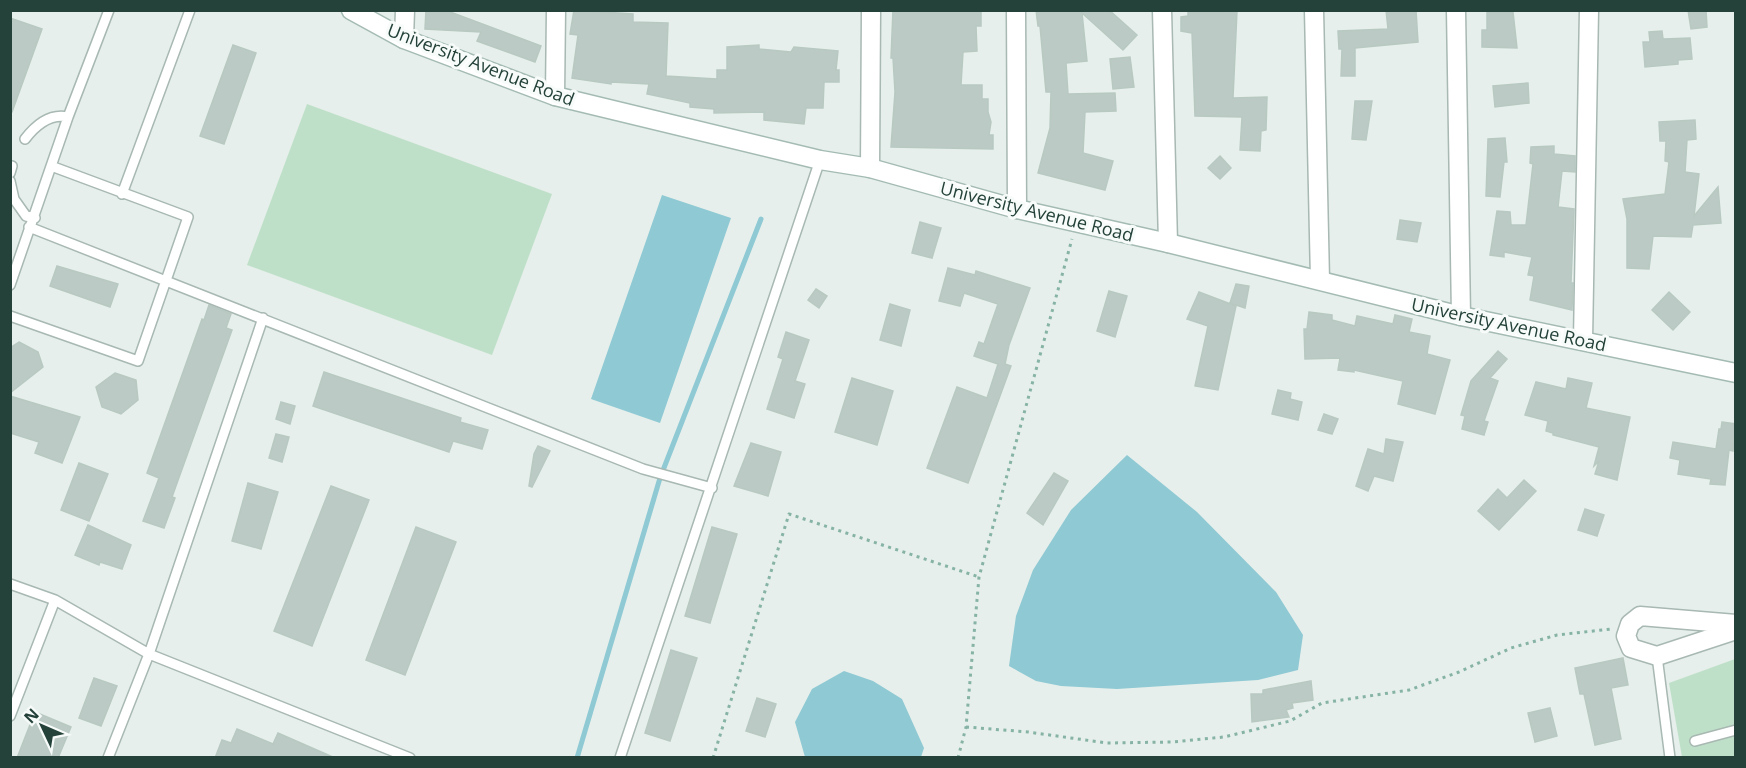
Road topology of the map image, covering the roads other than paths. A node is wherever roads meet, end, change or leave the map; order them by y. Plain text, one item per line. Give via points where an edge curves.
1 (110, 10) edge
2 (190, 10) edge
3 (351, 10) edge
4 (405, 10) edge
5 (556, 10) edge
6 (871, 10) edge
7 (1016, 10) edge
8 (1162, 10) edge
9 (1314, 10) edge
10 (1456, 10) edge
11 (1589, 10) edge
12 (404, 39) junction
13 (555, 96) junction
14 (68, 117) junction
15 (25, 139) dead end
16 (820, 160) junction
17 (51, 166) junction
18 (870, 168) junction
19 (10, 181) edge
20 (122, 194) junction
21 (1017, 209) junction
22 (35, 218) junction
23 (29, 227) junction
24 (1168, 243) junction
25 (1320, 280) junction
26 (167, 281) junction
27 (10, 285) edge
28 (10, 316) edge
29 (1461, 316) junction
30 (263, 318) junction
31 (1583, 340) junction
32 (1736, 373) edge
33 (712, 488) junction
34 (10, 584) edge
35 (55, 600) junction
36 (1736, 624) edge
37 (1736, 630) edge
38 (149, 654) junction
39 (1657, 656) junction
40 (10, 716) edge
41 (1736, 730) edge
42 (1695, 741) dead end
43 (108, 758) edge
44 (410, 758) edge
45 (620, 758) edge
46 (1670, 758) edge

1 - 14 lane
2 - 20 lane
3 - 12 street, University Avenue Road
4 - 12 street
5 - 13 street
6 - 18 street
7 - 21 street
8 - 24 street
9 - 25 street
10 - 29 street
11 - 31 street
12 - 13 street, University Avenue Road
13 - 16 street, University Avenue Road
14 - 15 lane via 50,118
14 - 17 lane
16 - 18 street, University Avenue Road
16 - 33 lane
17 - 20 lane
17 - 22 lane
18 - 21 street, University Avenue Road
19 - 22 lane via 14,199 26,216
20 - 26 lane via 188,217
21 - 24 street, University Avenue Road
22 - 23 lane
23 - 26 lane
23 - 27 lane
24 - 25 street, University Avenue Road
25 - 29 street, University Avenue Road
26 - 28 lane via 138,361
26 - 30 lane
29 - 31 street, University Avenue Road
30 - 33 lane via 643,469
30 - 38 lane
31 - 32 street, University Avenue Road
33 - 45 lane
34 - 35 lane
35 - 38 lane
35 - 40 lane
36 - 39 street via 1640,616 1630,624 1628,642 1631,648
37 - 39 street
38 - 43 lane
38 - 44 lane
39 - 46 lane
41 - 42 lane

